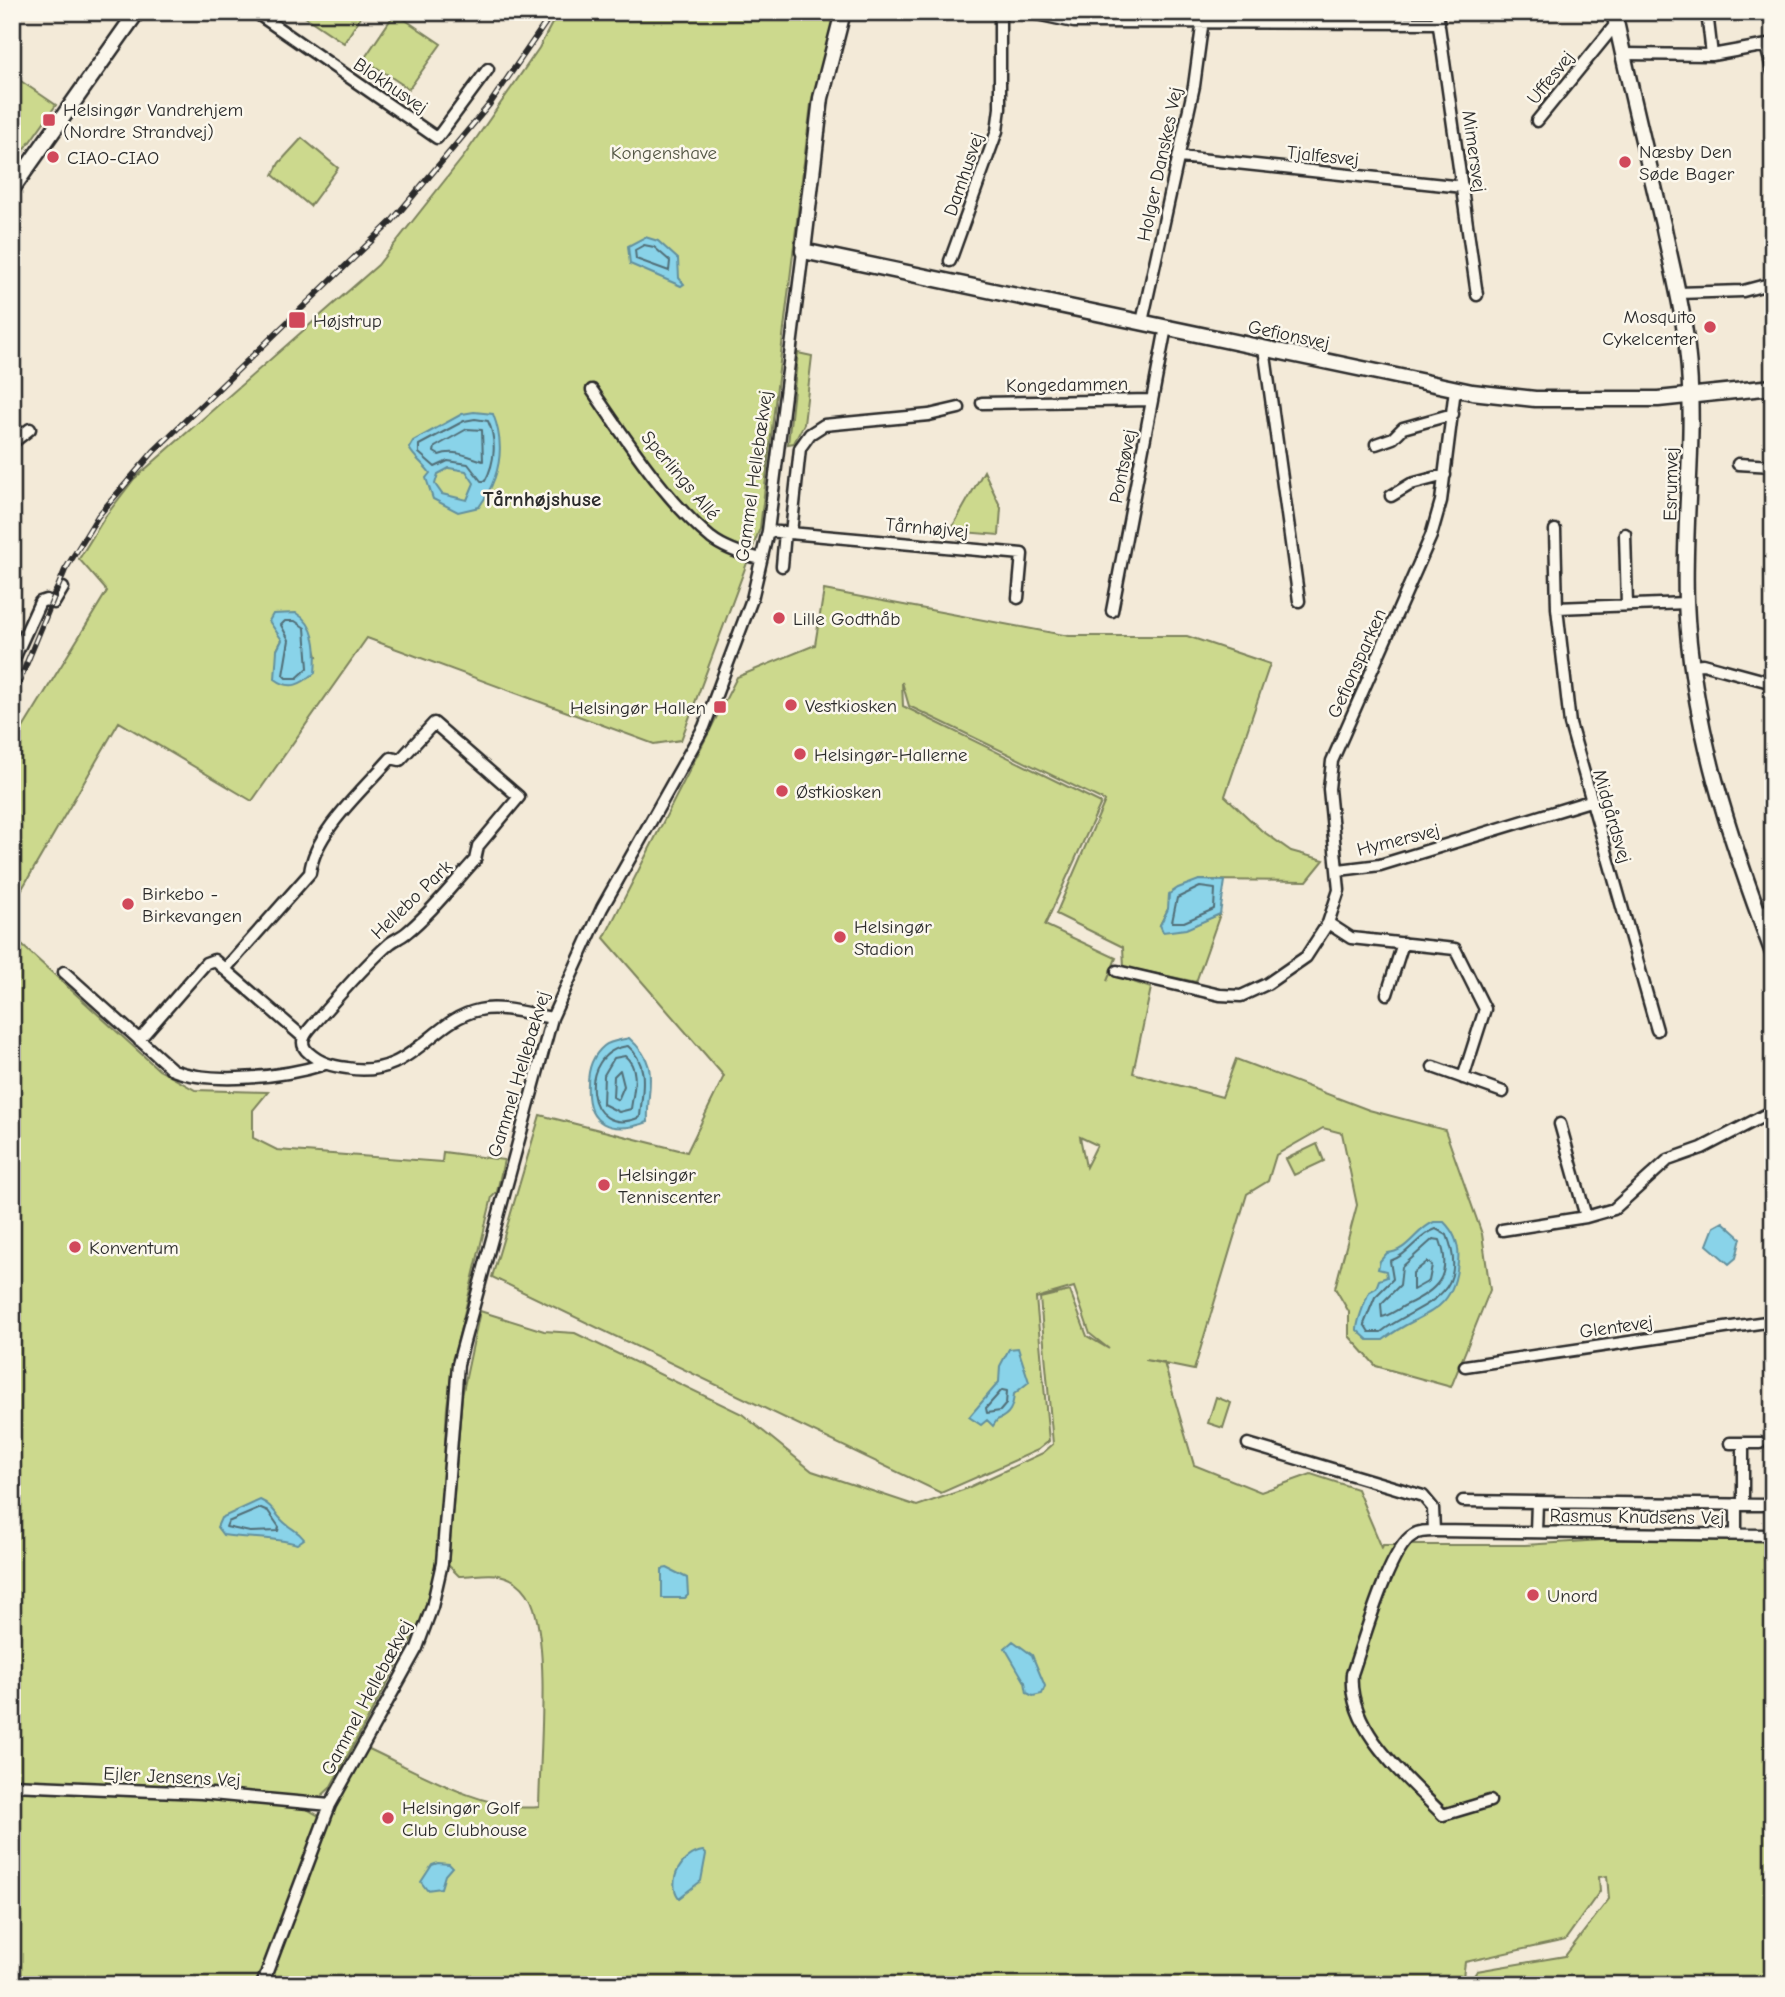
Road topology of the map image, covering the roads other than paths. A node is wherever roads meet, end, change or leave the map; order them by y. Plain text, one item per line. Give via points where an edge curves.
1 (137, 12) edge
2 (255, 12) edge
3 (843, 12) edge
4 (1000, 12) edge
5 (1027, 12) edge
6 (1707, 12) edge
7 (1204, 17) edge
8 (1438, 17) edge
9 (1615, 18) edge
10 (1770, 45) edge
11 (1623, 54) junction
12 (1712, 55) junction
13 (488, 69) dead end
14 (1773, 72) edge
15 (1537, 121) dead end
16 (1180, 157) junction
17 (1462, 187) junction
18 (12, 189) edge
19 (803, 251) junction
20 (950, 261) dead end
21 (1773, 283) edge
22 (1678, 293) junction
23 (1476, 295) dead end
24 (1142, 322) junction
25 (1166, 327) junction
26 (1264, 348) junction
27 (1773, 387) edge
28 (1455, 389) junction
29 (592, 390) dead end
30 (1691, 396) junction
31 (1152, 400) junction
32 (982, 403) dead end
33 (959, 408) dead end
34 (1452, 414) junction
35 (30, 429) dead end
36 (12, 443) edge
37 (1376, 444) dead end
38 (1738, 464) dead end
39 (1773, 466) edge
40 (1445, 475) junction
41 (1391, 496) dead end
42 (1555, 530) dead end
43 (768, 531) junction
44 (788, 532) junction
45 (1625, 534) dead end
46 (761, 559) junction
47 (782, 566) dead end
48 (63, 588) dead end
49 (1018, 598) dead end
50 (1298, 601) dead end
51 (1686, 603) junction
52 (1627, 605) junction
53 (1557, 608) junction
54 (1112, 611) dead end
55 (12, 663) edge
56 (1692, 665) junction
57 (1773, 683) edge
58 (1590, 801) junction
59 (1339, 870) junction
60 (1773, 908) edge
61 (1758, 913) junction
62 (1328, 923) junction
63 (1403, 943) junction
64 (1773, 953) edge
65 (226, 968) junction
66 (1117, 971) dead end
67 (64, 972) dead end
68 (1387, 994) dead end
69 (552, 1018) junction
70 (1657, 1030) dead end
71 (303, 1037) junction
72 (139, 1040) junction
73 (325, 1064) junction
74 (1433, 1067) dead end
75 (1463, 1078) junction
76 (1503, 1093) dead end
77 (1773, 1111) edge
78 (1560, 1124) dead end
79 (1586, 1217) junction
80 (1502, 1230) dead end
81 (1773, 1321) edge
82 (1465, 1366) dead end
83 (1730, 1443) dead end
84 (1743, 1443) junction
85 (1760, 1443) dead end
86 (1248, 1444) dead end
87 (1464, 1501) dead end
88 (1537, 1502) junction
89 (1740, 1504) junction
90 (1773, 1505) edge
91 (1434, 1531) junction
92 (1536, 1532) junction
93 (1736, 1535) junction
94 (1773, 1535) edge
95 (12, 1785) edge
96 (1490, 1801) dead end
97 (330, 1805) junction
98 (262, 1985) edge

1 - 18 main road
2 - 13 street, Blokhusvej via 437,138
3 - 19 main road, Gammel Hellebækvej via 821,98
4 - 20 street, Damhusvej via 997,131
5 - 7 street via 1074,22
6 - 12 street
7 - 8 street
7 - 16 street, Holger Danskes Vej
8 - 17 street, Mimersvej
9 - 11 main road, Esrumvej
9 - 15 street, Uffesvej
10 - 12 street
10 - 14 street
11 - 12 street
11 - 22 main road, Esrumvej
16 - 17 street, Tjalfesvej
16 - 24 street, Holger Danskes Vej
17 - 23 street, Mimersvej
19 - 24 main road, Gefionsvej
19 - 43 street, Gammel Hellebækvej
21 - 22 street via 1743,291
22 - 30 main road, Esrumvej
24 - 25 main road, Gefionsvej
25 - 26 main road, Gefionsvej
25 - 31 street, Pontsøvej
26 - 28 main road, Gefionsvej
26 - 50 street
27 - 30 main road, Gefionsvej
28 - 30 main road, Gefionsvej via 1535,399
28 - 34 street, Gefionsparken
29 - 46 street, Sperlings Allé via 655,476 698,525 713,540
30 - 51 main road, Esrumvej
31 - 32 street, Kongedammen
31 - 54 street, Pontsøvej
33 - 44 street via 824,425 810,434 800,447
34 - 37 street via 1403,428 1393,438
34 - 40 street, Gefionsparken
35 - 36 street
38 - 39 street
40 - 41 street via 1411,484
40 - 59 street, Gefionsparken via 1431,536 1332,761 1329,789
42 - 53 street, Midgårdsvej
43 - 44 street, Tårnhøjvej
43 - 46 street, Gammel Hellebækvej
44 - 47 street
44 - 49 street, Tårnhøjvej via 1022,554
45 - 52 street
46 - 69 street, Gammel Hellebækvej via 752,599 704,727 602,908
48 - 55 street via 54,603 40,602
51 - 52 street
51 - 56 main road, Esrumvej
52 - 53 street
53 - 58 street, Midgårdsvej via 1570,724
56 - 57 street
56 - 61 main road, Esrumvej via 1713,777
58 - 59 street, Hymersvej via 1380,865
58 - 70 street, Midgårdsvej
59 - 62 street, Hymersvej via 1339,890
60 - 61 street
61 - 64 main road, Esrumvej
62 - 63 street via 1351,938
62 - 66 street, Hymersvej via 1306,957 1241,996
63 - 68 street
63 - 75 street via 1455,949 1485,1009
65 - 71 street
65 - 71 street, Hellebo Park via 310,873 311,859 328,831 391,758 400,760 434,723 519,797 478,846 475,860
65 - 72 street via 214,960 206,963
67 - 72 street
69 - 73 street via 482,1009 466,1013 408,1057 383,1068 361,1071
69 - 97 street, Gammel Hellebækvej via 458,1364 442,1563 432,1607 417,1648
71 - 73 street via 305,1050
72 - 73 street via 173,1070 196,1078 273,1074
74 - 75 street
75 - 76 street
77 - 79 street via 1702,1149 1668,1160 1620,1204
78 - 79 street
79 - 80 street
81 - 82 street, Glentevej
83 - 84 street
84 - 85 street
84 - 89 street, Rasmus Knudsens Vej
86 - 91 street via 1423,1496 1433,1508
87 - 88 street, Rasmus Knudsens Vej
88 - 89 street, Rasmus Knudsens Vej
88 - 92 street, Rasmus Knudsens Vej
89 - 90 street, Rasmus Knudsens Vej
89 - 93 street, Rasmus Knudsens Vej
91 - 92 street, Rasmus Knudsens Vej
91 - 96 street, Rasmus Knudsens Vej via 1411,1535 1385,1578 1351,1686 1366,1728 1380,1750 1443,1815
92 - 93 street, Rasmus Knudsens Vej
93 - 94 street, Rasmus Knudsens Vej
95 - 97 street, Ejler Jensens Vej via 201,1793
97 - 98 street, Gammel Hellebækvej

